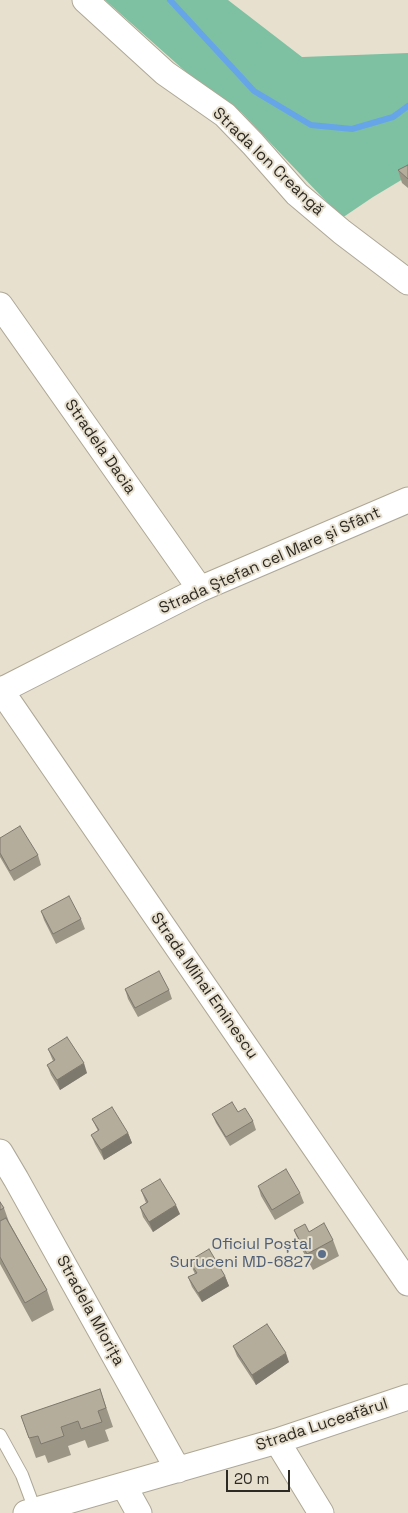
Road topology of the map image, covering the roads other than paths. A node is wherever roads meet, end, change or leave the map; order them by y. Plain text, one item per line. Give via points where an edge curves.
1 (85, 0) edge
2 (408, 282) edge
3 (0, 305) edge
4 (408, 500) edge
5 (200, 589) junction
6 (0, 690) edge
7 (0, 1152) edge
8 (408, 1284) edge
9 (408, 1397) edge
10 (0, 1435) edge
11 (278, 1441) junction
12 (178, 1470) junction
13 (124, 1486) junction
14 (30, 1512) edge
15 (139, 1513) edge
16 (321, 1513) edge

1 - 2 street, Strada Ion Creangă via 165,73 225,115 297,194
3 - 5 street, Stradela Dacia
4 - 5 street, Strada Ștefan cel Mare și Sfânt
5 - 6 street, Strada Ștefan cel Mare și Sfânt
6 - 8 street, Strada Mihai Eminescu
7 - 12 street, Stradela Miorița
9 - 11 street, Strada Luceafărul
10 - 14 lane, Strada Luceafărul via 22,1475
11 - 12 street, Strada Luceafărul
11 - 16 street
12 - 13 street, Strada Luceafărul
13 - 14 street, Strada Luceafărul
13 - 15 street

